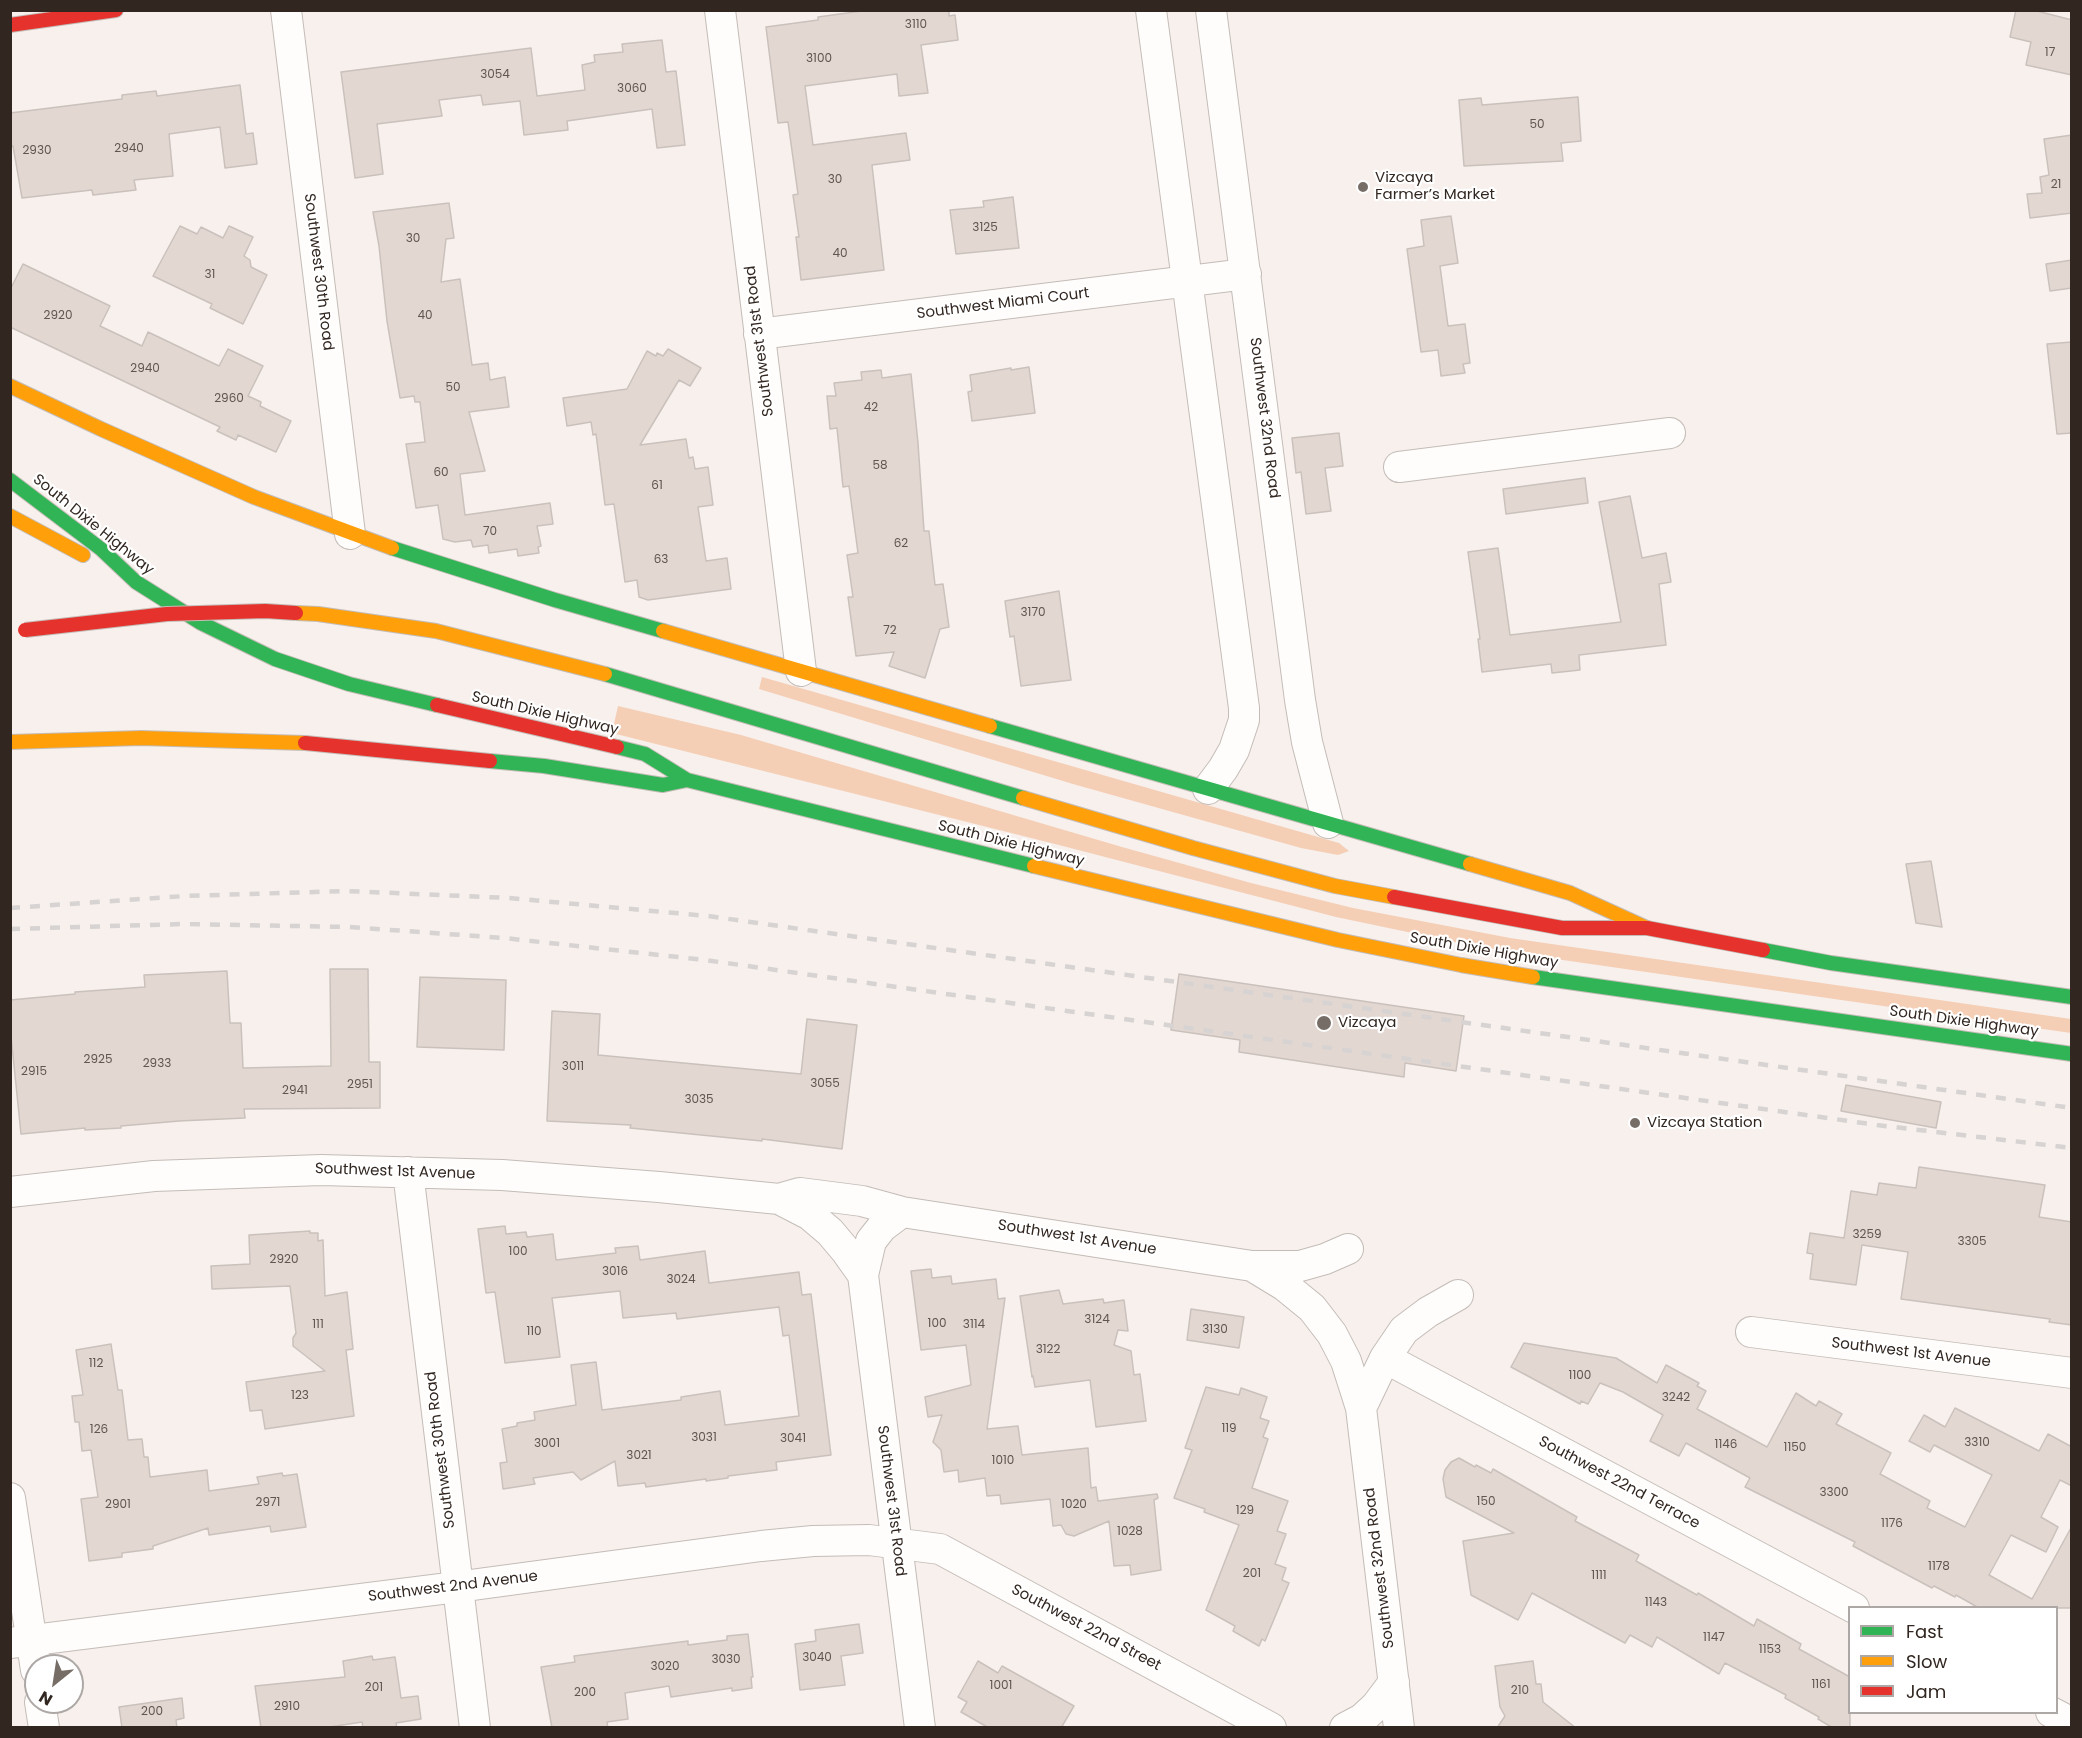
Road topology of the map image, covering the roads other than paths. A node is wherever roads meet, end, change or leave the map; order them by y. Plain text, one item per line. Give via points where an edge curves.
1 (116, 10) edge
2 (286, 10) edge
3 (720, 10) edge
4 (1151, 10) edge
5 (1211, 10) edge
6 (10, 25) edge
7 (1246, 274) junction
8 (1188, 281) junction
9 (759, 334) junction
10 (10, 386) edge
11 (1670, 433) dead end
12 (1399, 467) dead end
13 (10, 480) edge
14 (10, 516) edge
15 (350, 534) junction
16 (136, 582) junction
17 (10, 633) edge
18 (801, 671) junction
19 (10, 742) edge
20 (687, 780) junction
21 (1208, 789) junction
22 (1328, 824) junction
23 (1647, 928) junction
24 (2072, 997) edge
25 (2072, 1054) edge
26 (408, 1172) junction
27 (10, 1192) edge
28 (779, 1199) junction
29 (902, 1212) junction
30 (1348, 1249) dead end
31 (1252, 1266) junction
32 (863, 1275) junction
33 (1458, 1295) dead end
34 (1751, 1332) dead end
35 (1385, 1358) junction
36 (1346, 1361) joint
37 (2072, 1373) edge
38 (1361, 1408) junction
39 (10, 1498) edge
40 (896, 1542) junction
41 (457, 1587) junction
42 (1850, 1606) edge
43 (21, 1642) edge
44 (1394, 1682) junction
45 (2053, 1714) edge
46 (2072, 1723) edge
47 (475, 1728) edge
48 (920, 1728) edge
49 (1271, 1728) edge
50 (1345, 1728) edge
51 (1399, 1728) edge

1 - 6 main road
2 - 15 street, Southwest 30th Road
3 - 9 street, Southwest 31st Road
4 - 8 street
5 - 7 street, Southwest 32nd Road
7 - 8 street, Southwest Miami Court
7 - 22 street, Southwest 32nd Road via 1300,700
8 - 9 street, Southwest Miami Court
8 - 21 street via 1244,708 1234,750
9 - 18 street, Southwest 31st Road
10 - 15 main road via 208,477
11 - 12 street
13 - 16 main road, South Dixie Highway via 101,549
14 - 16 main road
15 - 18 main road via 544,597
16 - 20 main road, South Dixie Highway via 201,623 314,674 645,754
17 - 23 main road, bridge via 177,613 265,611 318,614 436,631 605,674 1335,886 1562,928
18 - 21 main road
19 - 20 main road via 153,738 325,744 544,766 663,785
20 - 25 main road, South Dixie Highway via 1225,913 1461,965
21 - 22 main road
22 - 23 main road via 1570,893
23 - 24 main road via 1831,963
26 - 27 street, Southwest 1st Avenue via 321,1170 154,1176
26 - 28 street, Southwest 1st Avenue via 502,1175
26 - 41 street, Southwest 30th Road
28 - 29 street, Southwest 1st Avenue via 800,1193 862,1201
28 - 32 street, Southwest 1st Avenue via 810,1215 830,1232
29 - 31 street, Southwest 1st Avenue
29 - 32 street via 882,1227 871,1242
30 - 31 street, Southwest 1st Avenue via 1300,1266
31 - 36 street, Southwest 1st Avenue via 1311,1308 1332,1334
32 - 40 street, Southwest 31st Road
33 - 35 street via 1404,1330
34 - 37 street, Southwest 1st Avenue
35 - 38 street
35 - 42 street, Southwest 22nd Terrace
36 - 38 street, Southwest 32nd Road
38 - 44 street, Southwest 32nd Road
39 - 43 street
40 - 41 street, Southwest 2nd Avenue via 813,1541 761,1546
40 - 48 street, Southwest 31st Road
40 - 49 street, Southwest 22nd Street via 940,1549
41 - 43 street, Southwest 2nd Avenue
41 - 47 street, Southwest 30th Road
44 - 50 street via 1376,1706
44 - 51 street, Southwest 32nd Road
45 - 46 street

